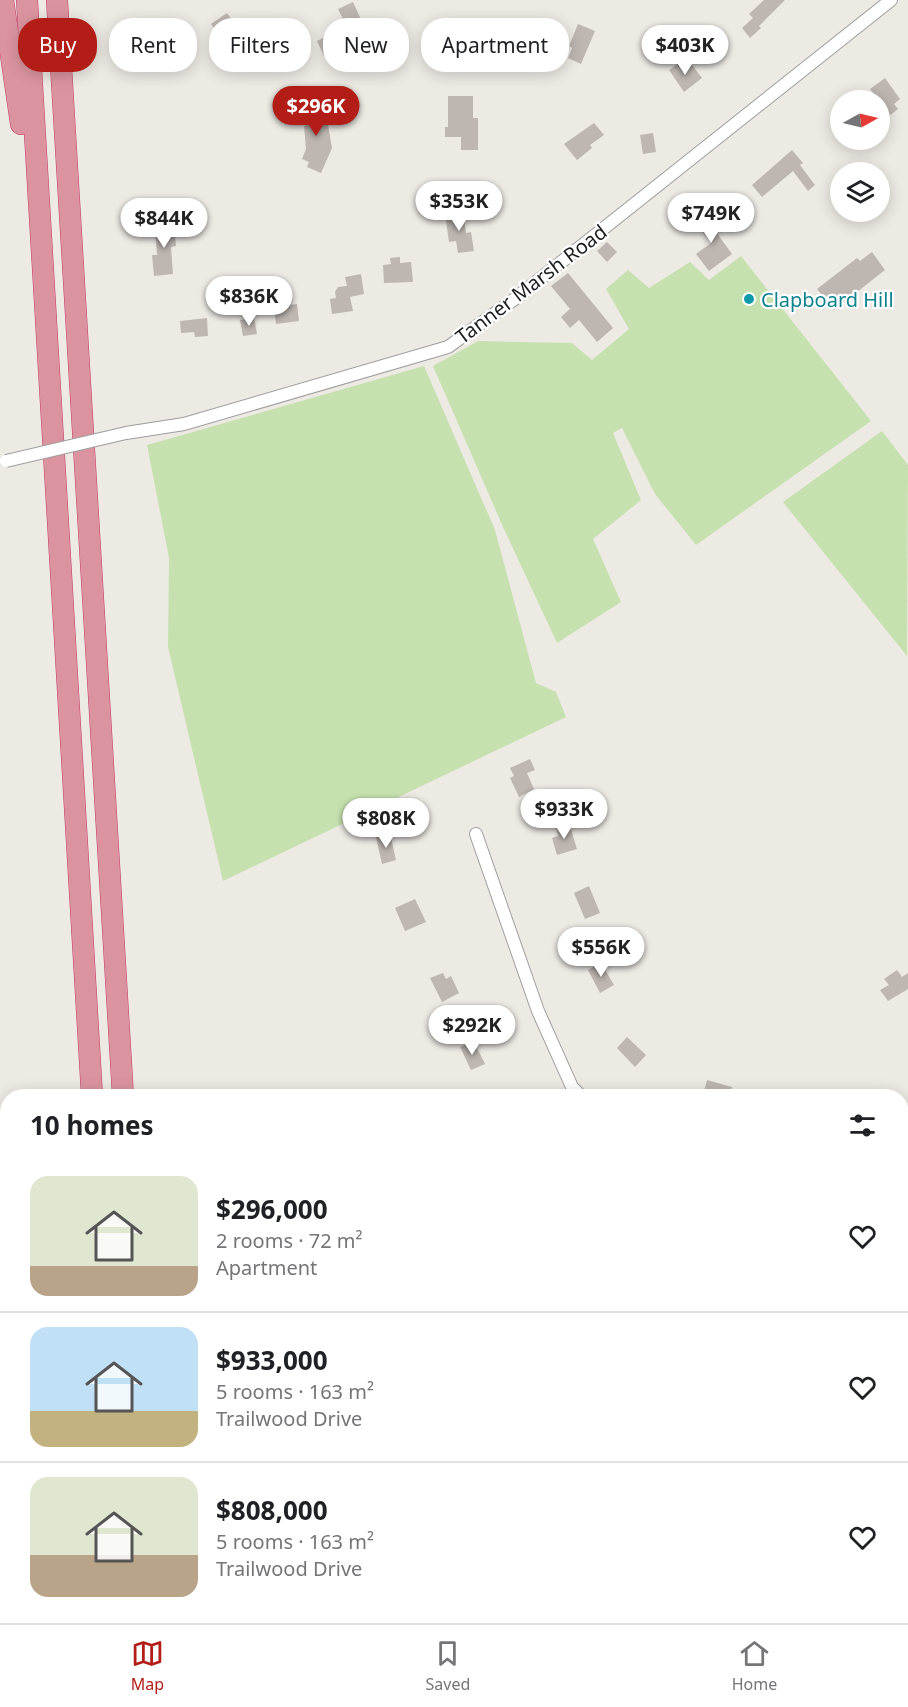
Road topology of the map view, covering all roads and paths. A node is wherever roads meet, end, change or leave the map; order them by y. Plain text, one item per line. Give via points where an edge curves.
1 (3, 0) edge
2 (27, 0) edge
3 (57, 0) edge
4 (891, 0) edge
5 (51, 404) junction
6 (3, 462) edge
7 (476, 834) dead end
8 (92, 1089) edge
9 (123, 1089) edge
10 (574, 1089) edge

1 - 5 highway via 20,111
2 - 5 highway
3 - 9 highway
4 - 6 street, Tanner Marsh Road, bridge via 516,298 448,347 184,424 126,433
5 - 8 highway
7 - 10 street via 538,1011

